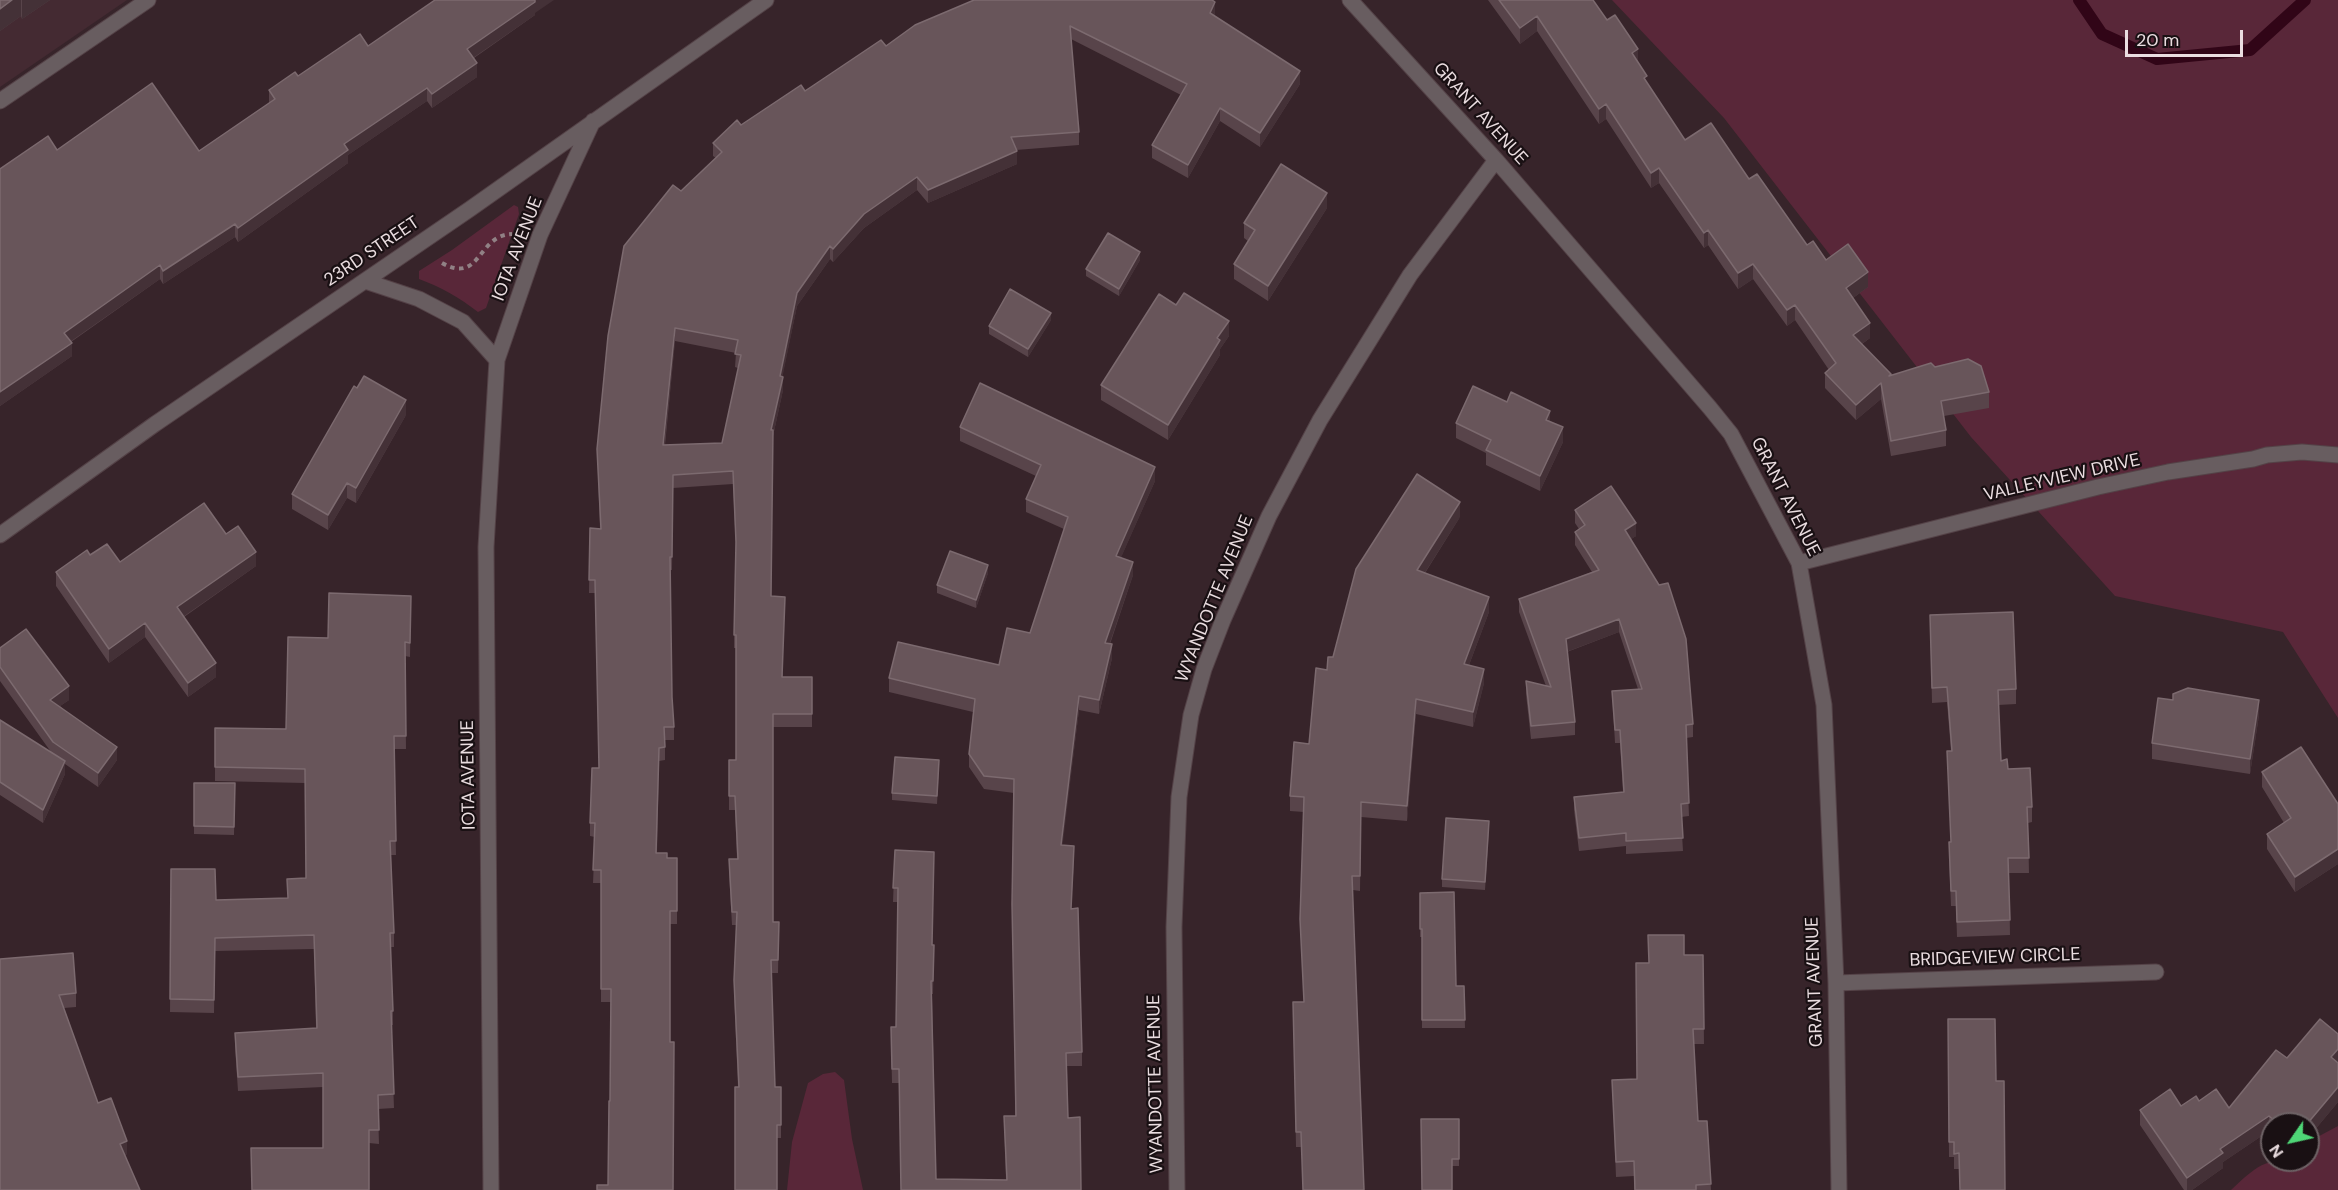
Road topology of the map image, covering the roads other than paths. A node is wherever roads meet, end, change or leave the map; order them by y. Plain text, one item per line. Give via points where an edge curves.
1 (148, 0) edge
2 (766, 0) edge
3 (1350, 0) edge
4 (0, 101) edge
5 (593, 121) junction
6 (1496, 160) junction
7 (365, 281) junction
8 (497, 360) junction
9 (2338, 454) edge
10 (0, 535) edge
11 (1799, 563) junction
12 (2156, 972) dead end
13 (1836, 983) junction
14 (491, 1190) edge
15 (1177, 1190) edge
16 (1839, 1190) edge

1 - 4 street
2 - 5 street, 23RD STREET
3 - 6 street, GRANT AVENUE
5 - 7 street, 23RD STREET
5 - 8 street, IOTA AVENUE via 540,235
6 - 11 street, GRANT AVENUE via 1731,434
6 - 15 street, WYANDOTTE AVENUE via 1410,275 1320,420 1269,516 1204,669 1191,715 1179,797 1174,927
7 - 8 street via 419,299 463,321
7 - 10 street, 23RD STREET
8 - 14 street, IOTA AVENUE via 486,547
9 - 11 street, VALLEYVIEW DRIVE via 2267,455 2168,472
11 - 13 street, GRANT AVENUE via 1824,705
12 - 13 street, BRIDGEVIEW CIRCLE
13 - 16 street, GRANT AVENUE

